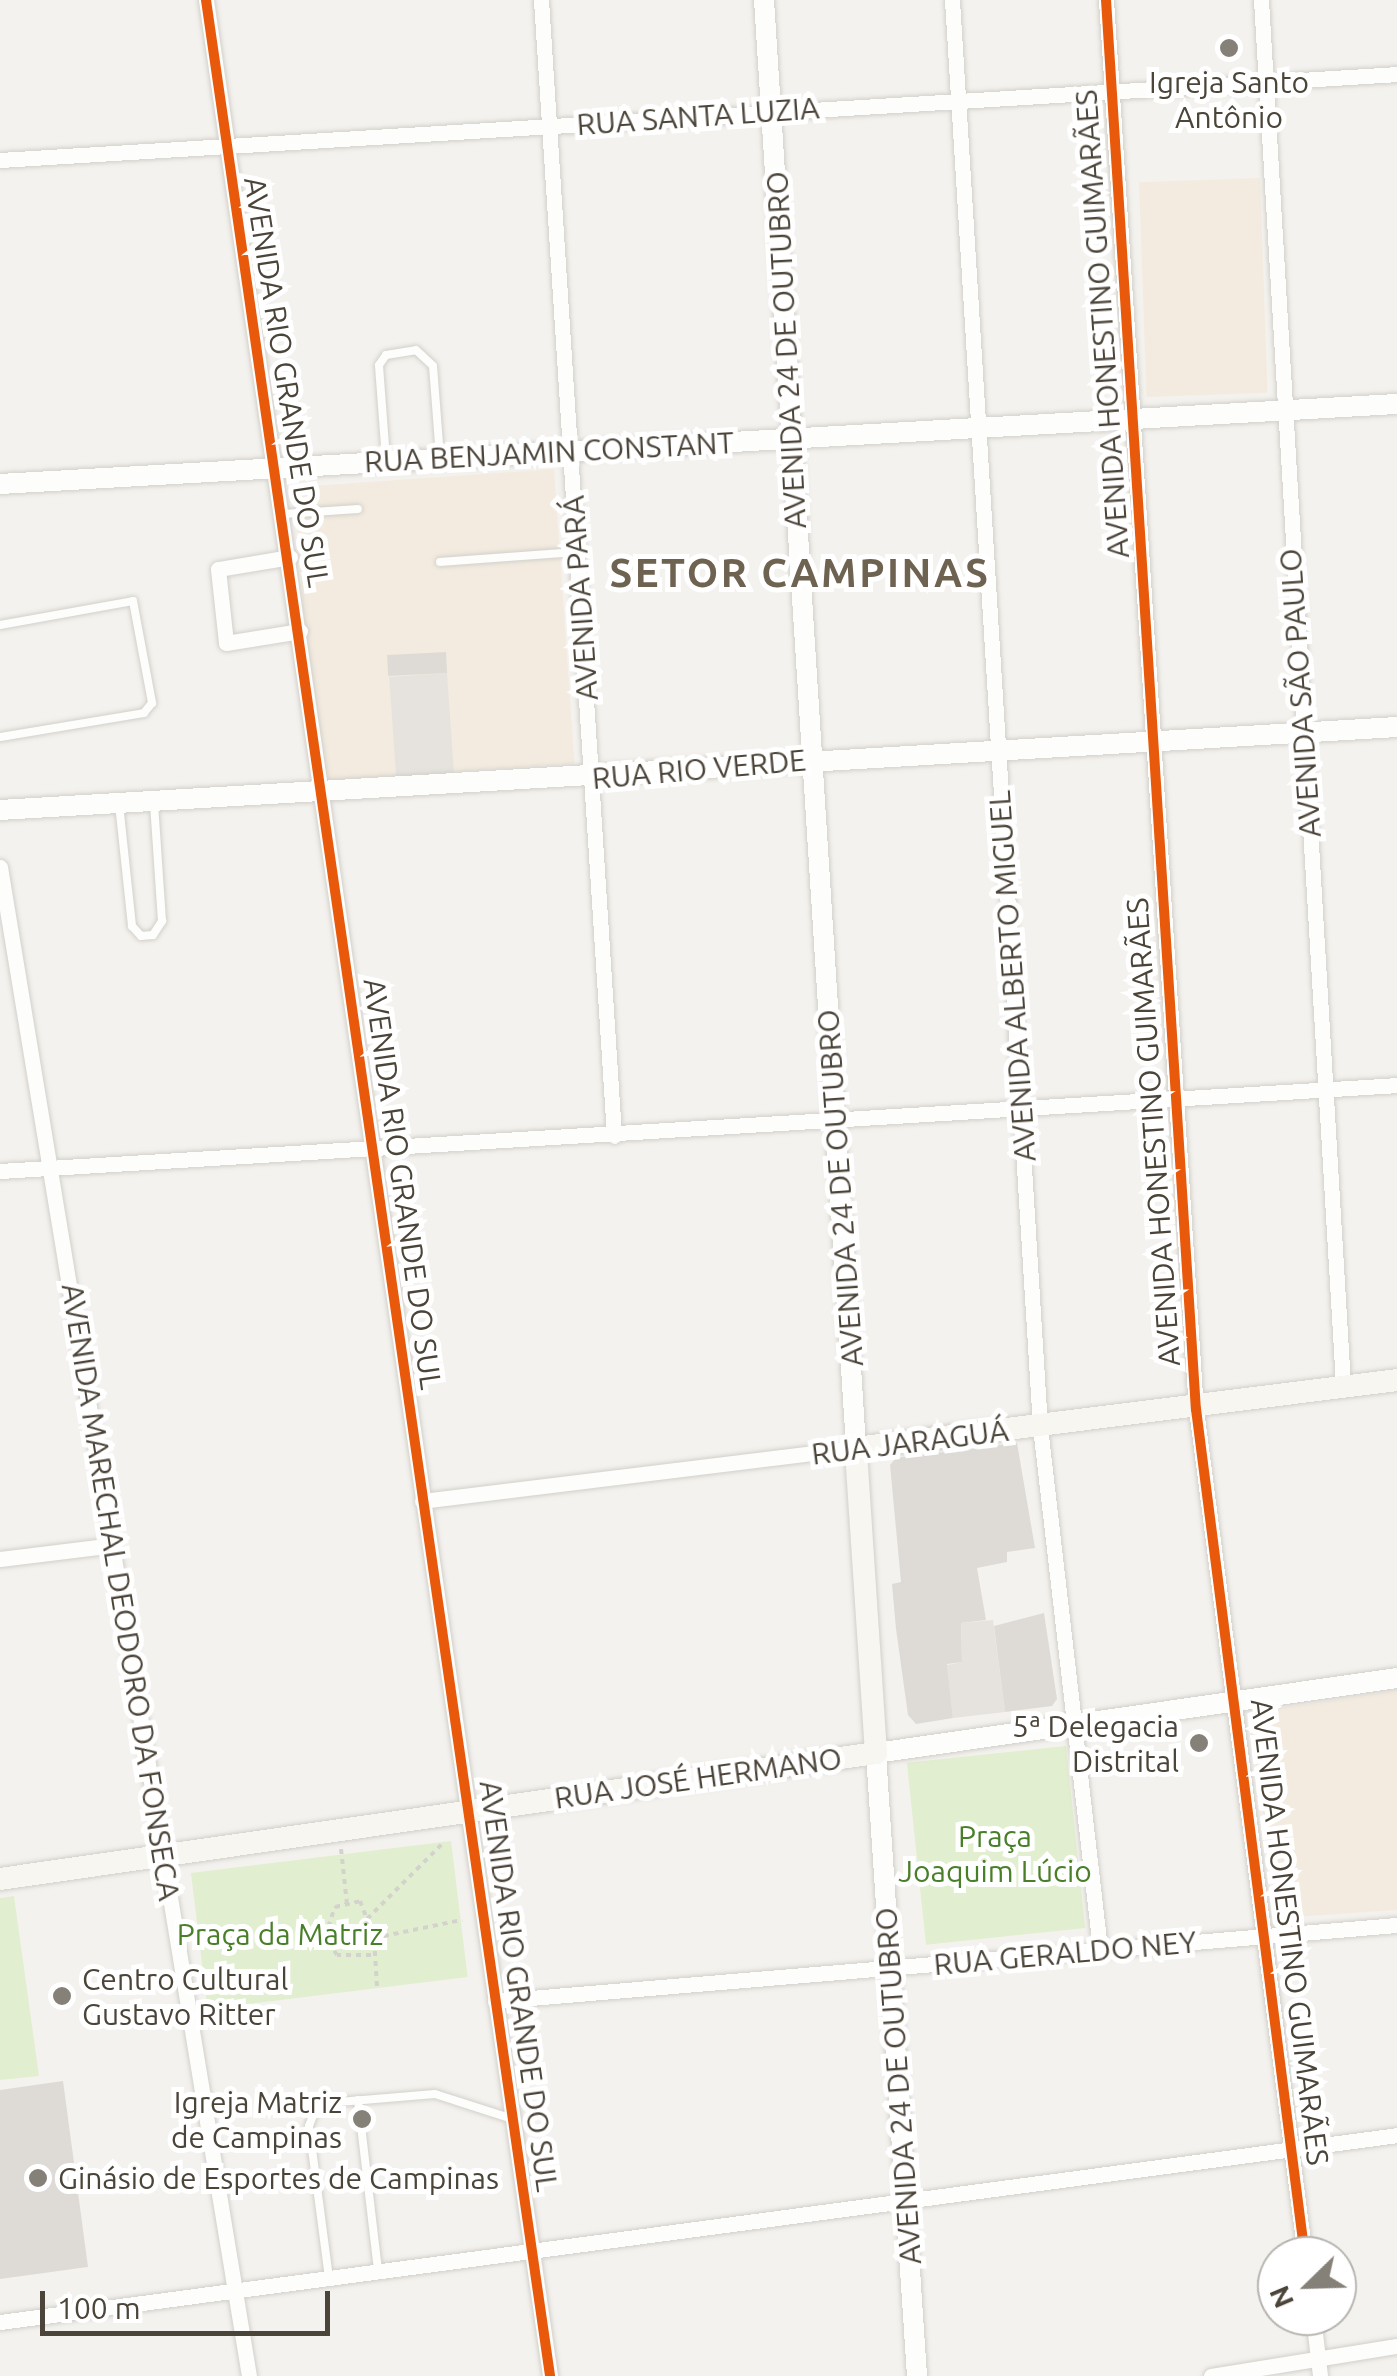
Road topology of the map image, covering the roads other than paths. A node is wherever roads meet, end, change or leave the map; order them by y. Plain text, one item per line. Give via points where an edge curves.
1 (206, 0) edge
2 (540, 0) edge
3 (764, 0) edge
4 (952, 0) edge
5 (1106, 0) edge
6 (1261, 0) edge
7 (1397, 74) edge
8 (1266, 80) junction
9 (1112, 89) junction
10 (958, 99) junction
11 (772, 109) junction
12 (549, 128) junction
13 (225, 146) junction
14 (0, 160) edge
15 (1397, 404) edge
16 (1281, 409) junction
17 (1133, 420) junction
18 (978, 428) junction
19 (790, 439) junction
20 (570, 452) junction
21 (440, 458) junction
22 (386, 461) junction
23 (277, 466) junction
24 (0, 484) edge
25 (358, 509) dead end
26 (284, 514) junction
27 (576, 552) junction
28 (290, 557) junction
29 (440, 562) dead end
30 (0, 625) edge
31 (300, 631) junction
32 (1397, 727) edge
33 (1304, 732) junction
34 (0, 737) edge
35 (1154, 741) junction
36 (998, 749) junction
37 (813, 759) junction
38 (591, 778) junction
39 (323, 795) junction
40 (154, 803) junction
41 (120, 804) junction
42 (0, 810) edge
43 (0, 867) edge
44 (1397, 1085) edge
45 (1325, 1090) junction
46 (1176, 1100) junction
47 (1020, 1111) junction
48 (836, 1122) junction
49 (614, 1136) junction
50 (372, 1151) junction
51 (54, 1168) junction
52 (0, 1172) edge
53 (1397, 1380) edge
54 (1343, 1386) junction
55 (1196, 1409) junction
56 (1040, 1427) junction
57 (856, 1448) junction
58 (422, 1502) junction
59 (114, 1544) junction
60 (0, 1559) edge
61 (1397, 1678) edge
62 (1236, 1701) junction
63 (1075, 1724) junction
64 (876, 1753) junction
65 (469, 1811) junction
66 (164, 1856) junction
67 (0, 1879) edge
68 (1397, 1925) edge
69 (1266, 1935) junction
70 (1100, 1949) junction
71 (890, 1969) junction
72 (495, 2001) junction
73 (358, 2100) junction
74 (512, 2118) junction
75 (1397, 2135) edge
76 (1292, 2149) junction
77 (906, 2202) junction
78 (1303, 2236) edge
79 (532, 2249) junction
80 (378, 2271) junction
81 (329, 2278) junction
82 (235, 2291) junction
83 (0, 2322) edge
84 (1315, 2336) edge
85 (1397, 2346) edge
86 (1318, 2359) junction
87 (250, 2376) edge
88 (550, 2376) edge
89 (918, 2376) edge
90 (1211, 2376) edge
91 (1320, 2376) edge

1 - 13 street, AVENIDA RIO GRANDE DO SUL
2 - 12 street, AVENIDA PARÁ
3 - 11 street, AVENIDA 24 DE OUTUBRO
4 - 10 street, AVENIDA ALBERTO MIGUEL
5 - 9 street, AVENIDA HONESTINO GUIMARÃES
6 - 8 street, AVENIDA SÃO PAULO
7 - 8 street, RUA SANTA LUZIA
8 - 9 street, RUA SANTA LUZIA
8 - 16 street, AVENIDA SÃO PAULO
9 - 10 street, RUA SANTA LUZIA
9 - 17 street, AVENIDA HONESTINO GUIMARÃES
10 - 11 street, RUA SANTA LUZIA
10 - 18 street, AVENIDA ALBERTO MIGUEL
11 - 12 street, RUA SANTA LUZIA
11 - 19 street, AVENIDA 24 DE OUTUBRO
12 - 13 street, RUA SANTA LUZIA
12 - 20 street, AVENIDA PARÁ
13 - 14 street, RUA SANTA LUZIA
13 - 23 street, AVENIDA RIO GRANDE DO SUL
15 - 16 street, RUA BENJAMIN CONSTANT
16 - 17 street, RUA BENJAMIN CONSTANT
16 - 33 street, AVENIDA SÃO PAULO
17 - 18 street, RUA BENJAMIN CONSTANT
17 - 35 street, AVENIDA HONESTINO GUIMARÃES
18 - 19 street, RUA BENJAMIN CONSTANT
18 - 36 street, AVENIDA ALBERTO MIGUEL
19 - 20 street, RUA BENJAMIN CONSTANT
19 - 37 street, AVENIDA 24 DE OUTUBRO
20 - 21 street, RUA BENJAMIN CONSTANT
20 - 27 street, AVENIDA PARÁ
21 - 22 street, RUA BENJAMIN CONSTANT
21 - 22 lane via 433,366 426,353 399,351 386,355 378,376
22 - 23 street, RUA BENJAMIN CONSTANT
23 - 24 street, RUA BENJAMIN CONSTANT
23 - 26 street, AVENIDA RIO GRANDE DO SUL
25 - 26 lane
26 - 28 street, AVENIDA RIO GRANDE DO SUL
27 - 29 lane
27 - 38 street, AVENIDA PARÁ
28 - 31 street, AVENIDA RIO GRANDE DO SUL
28 - 31 street via 218,569 226,643
30 - 34 lane via 133,601 152,710
31 - 39 street, AVENIDA RIO GRANDE DO SUL
32 - 33 street, RUA RIO VERDE
33 - 35 street, RUA RIO VERDE
33 - 45 street, AVENIDA SÃO PAULO
35 - 36 street, RUA RIO VERDE
35 - 46 street, AVENIDA HONESTINO GUIMARÃES
36 - 37 street, RUA RIO VERDE
36 - 47 street, AVENIDA ALBERTO MIGUEL
37 - 38 street, RUA RIO VERDE
37 - 48 street, AVENIDA 24 DE OUTUBRO
38 - 39 street, RUA RIO VERDE
38 - 49 street, AVENIDA PARÁ
39 - 40 street, RUA RIO VERDE
39 - 50 street, AVENIDA RIO GRANDE DO SUL
40 - 41 street, RUA RIO VERDE
40 - 41 lane via 162,921 153,935 141,936 132,926
41 - 42 street, RUA RIO VERDE
43 - 51 street, AVENIDA MARECHAL DEODORO DA FONSECA
44 - 45 street
45 - 46 street
45 - 54 street, AVENIDA SÃO PAULO
46 - 47 street
46 - 55 street, AVENIDA HONESTINO GUIMARÃES
47 - 48 street
47 - 56 street, AVENIDA ALBERTO MIGUEL
48 - 49 street
48 - 57 street, AVENIDA 24 DE OUTUBRO
49 - 50 street
50 - 51 street
50 - 58 street, AVENIDA RIO GRANDE DO SUL
51 - 52 street
51 - 59 street, AVENIDA MARECHAL DEODORO DA FONSECA
53 - 54 main road, RUA JARAGUÁ
54 - 55 main road, RUA JARAGUÁ
55 - 56 main road, RUA JARAGUÁ
55 - 62 street, AVENIDA HONESTINO GUIMARÃES
56 - 57 main road, RUA JARAGUÁ
56 - 63 street, AVENIDA ALBERTO MIGUEL
57 - 58 street, RUA JARAGUÁ
57 - 64 main road, AVENIDA 24 DE OUTUBRO
58 - 65 street, AVENIDA RIO GRANDE DO SUL
59 - 60 street
59 - 66 street, AVENIDA MARECHAL DEODORO DA FONSECA
61 - 62 street, RUA JOSÉ HERMANO
62 - 63 street, RUA JOSÉ HERMANO
62 - 69 street, AVENIDA HONESTINO GUIMARÃES
63 - 64 street, RUA JOSÉ HERMANO
63 - 70 street, AVENIDA ALBERTO MIGUEL
64 - 65 main road, RUA JOSÉ HERMANO
64 - 71 street, AVENIDA 24 DE OUTUBRO
65 - 66 main road, RUA JOSÉ HERMANO
65 - 72 street, AVENIDA RIO GRANDE DO SUL
66 - 67 main road, RUA JOSÉ HERMANO
66 - 82 street, AVENIDA MARECHAL DEODORO DA FONSECA
68 - 69 street, RUA GERALDO NEY
69 - 70 street, RUA GERALDO NEY
69 - 76 street, AVENIDA HONESTINO GUIMARÃES
70 - 71 street, RUA GERALDO NEY
71 - 72 street, RUA GERALDO NEY
71 - 77 street, AVENIDA 24 DE OUTUBRO
72 - 74 street, AVENIDA RIO GRANDE DO SUL
73 - 74 lane via 435,2094
73 - 80 lane
73 - 81 lane via 314,2113 308,2126
74 - 79 street, AVENIDA RIO GRANDE DO SUL
75 - 76 street
76 - 77 street
76 - 78 street, AVENIDA HONESTINO GUIMARÃES
77 - 79 street
77 - 89 street, AVENIDA 24 DE OUTUBRO
79 - 80 street
79 - 88 street, AVENIDA RIO GRANDE DO SUL
80 - 81 street
81 - 82 street
82 - 83 street
82 - 87 street, AVENIDA MARECHAL DEODORO DA FONSECA
84 - 86 street
85 - 86 street
86 - 90 street
86 - 91 street

